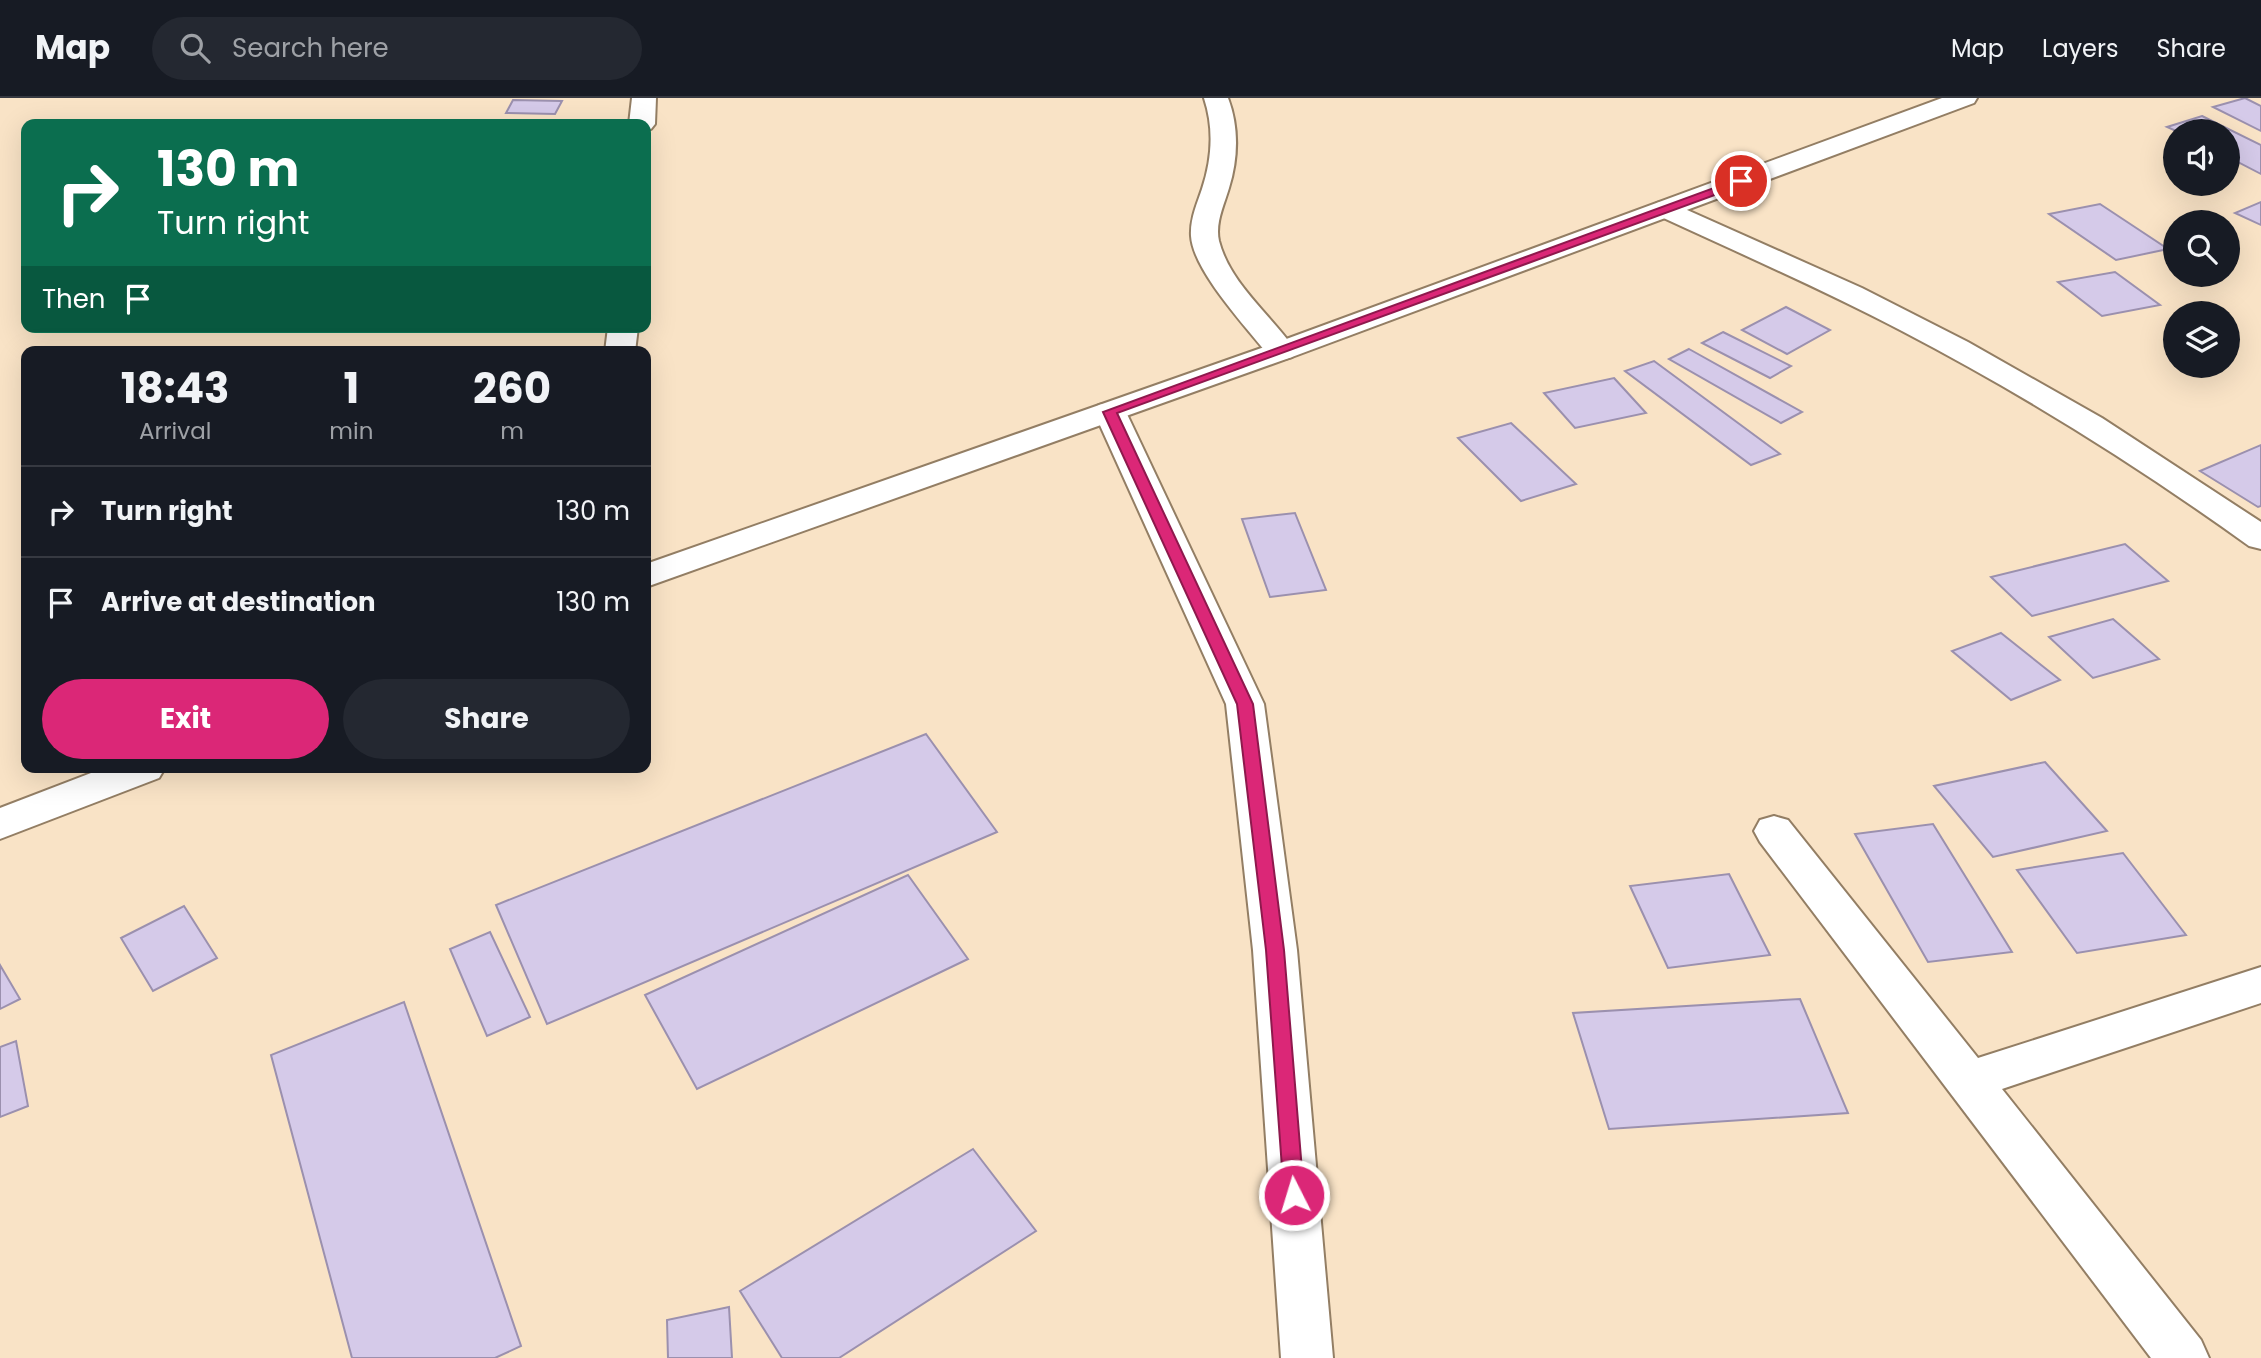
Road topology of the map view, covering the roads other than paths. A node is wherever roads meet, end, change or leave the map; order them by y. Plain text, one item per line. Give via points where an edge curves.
1 (644, 98) edge
2 (1216, 98) edge
3 (1965, 98) edge
4 (642, 119) edge
5 (1667, 209) junction
6 (1281, 351) junction
7 (1110, 412) junction
8 (2261, 538) edge
9 (651, 574) edge
10 (132, 773) edge
11 (0, 824) edge
12 (1774, 831) dead end
13 (2261, 985) edge
14 (1968, 1081) junction
15 (1307, 1358) edge
16 (2183, 1358) edge

1 - 4 street
2 - 6 street via 1223,115 1222,148 1205,239 1216,268
3 - 5 street
5 - 6 street
5 - 8 street via 1911,324 2034,390 2196,491
6 - 7 street
7 - 9 street
7 - 15 street via 1245,704 1275,950
10 - 11 street
12 - 14 street
13 - 14 street
14 - 16 street

